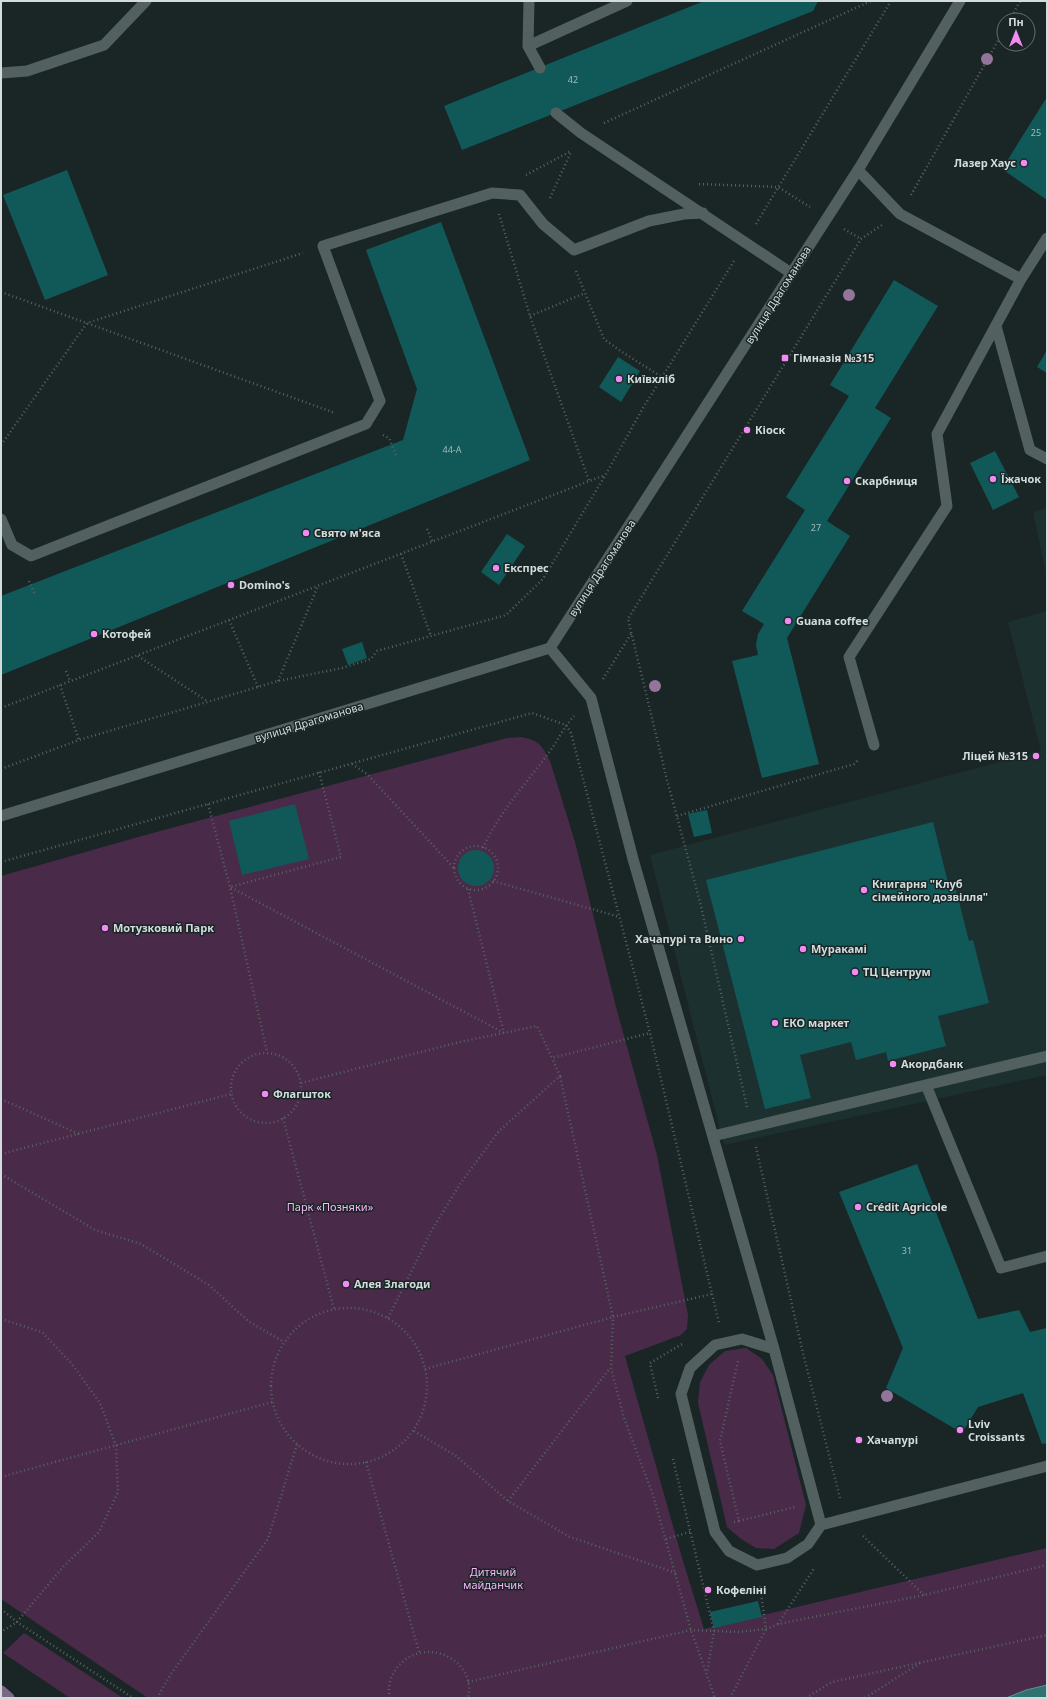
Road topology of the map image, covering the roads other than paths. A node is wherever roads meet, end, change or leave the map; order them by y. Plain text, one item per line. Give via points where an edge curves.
1 (146, 1) edge
2 (530, 1) edge
3 (627, 1) edge
4 (960, 1) edge
5 (528, 46) junction
6 (540, 68) dead end
7 (1, 73) edge
8 (556, 113) dead end
9 (858, 170) junction
10 (703, 213) junction
11 (1047, 238) edge
12 (792, 273) junction
13 (1021, 279) junction
14 (996, 326) junction
15 (1047, 459) edge
16 (1, 519) edge
17 (550, 648) junction
18 (874, 745) road end
19 (1, 816) edge
20 (1047, 1056) edge
21 (926, 1085) junction
22 (713, 1136) junction
23 (1047, 1256) edge
24 (774, 1349) junction
25 (1047, 1466) edge
26 (821, 1524) junction
27 (1, 1691) edge
28 (9, 1698) edge

1 - 7 street via 104,45 27,71
2 - 5 street
3 - 5 street
4 - 9 street, вулиця Драгоманова
5 - 6 street
8 - 10 street via 581,133
9 - 12 street, вулиця Драгоманова
9 - 13 street via 900,214
10 - 12 street
10 - 16 street via 648,221 574,250 543,224 520,195 492,193 323,246 380,401 366,424 31,556 12,545
11 - 13 street
12 - 17 street, вулиця Драгоманова
13 - 14 street
14 - 15 street via 1030,450
14 - 18 street via 937,434 947,506 849,657
17 - 19 street, вулиця Драгоманова
17 - 22 street via 590,698 633,859
20 - 21 street
21 - 22 street
21 - 23 street via 1001,1268
22 - 24 street
24 - 26 street
24 - 26 street via 742,1340 715,1345 690,1368 681,1394 715,1532 729,1551 757,1565 787,1558 808,1544
25 - 26 street
27 - 28 main road

